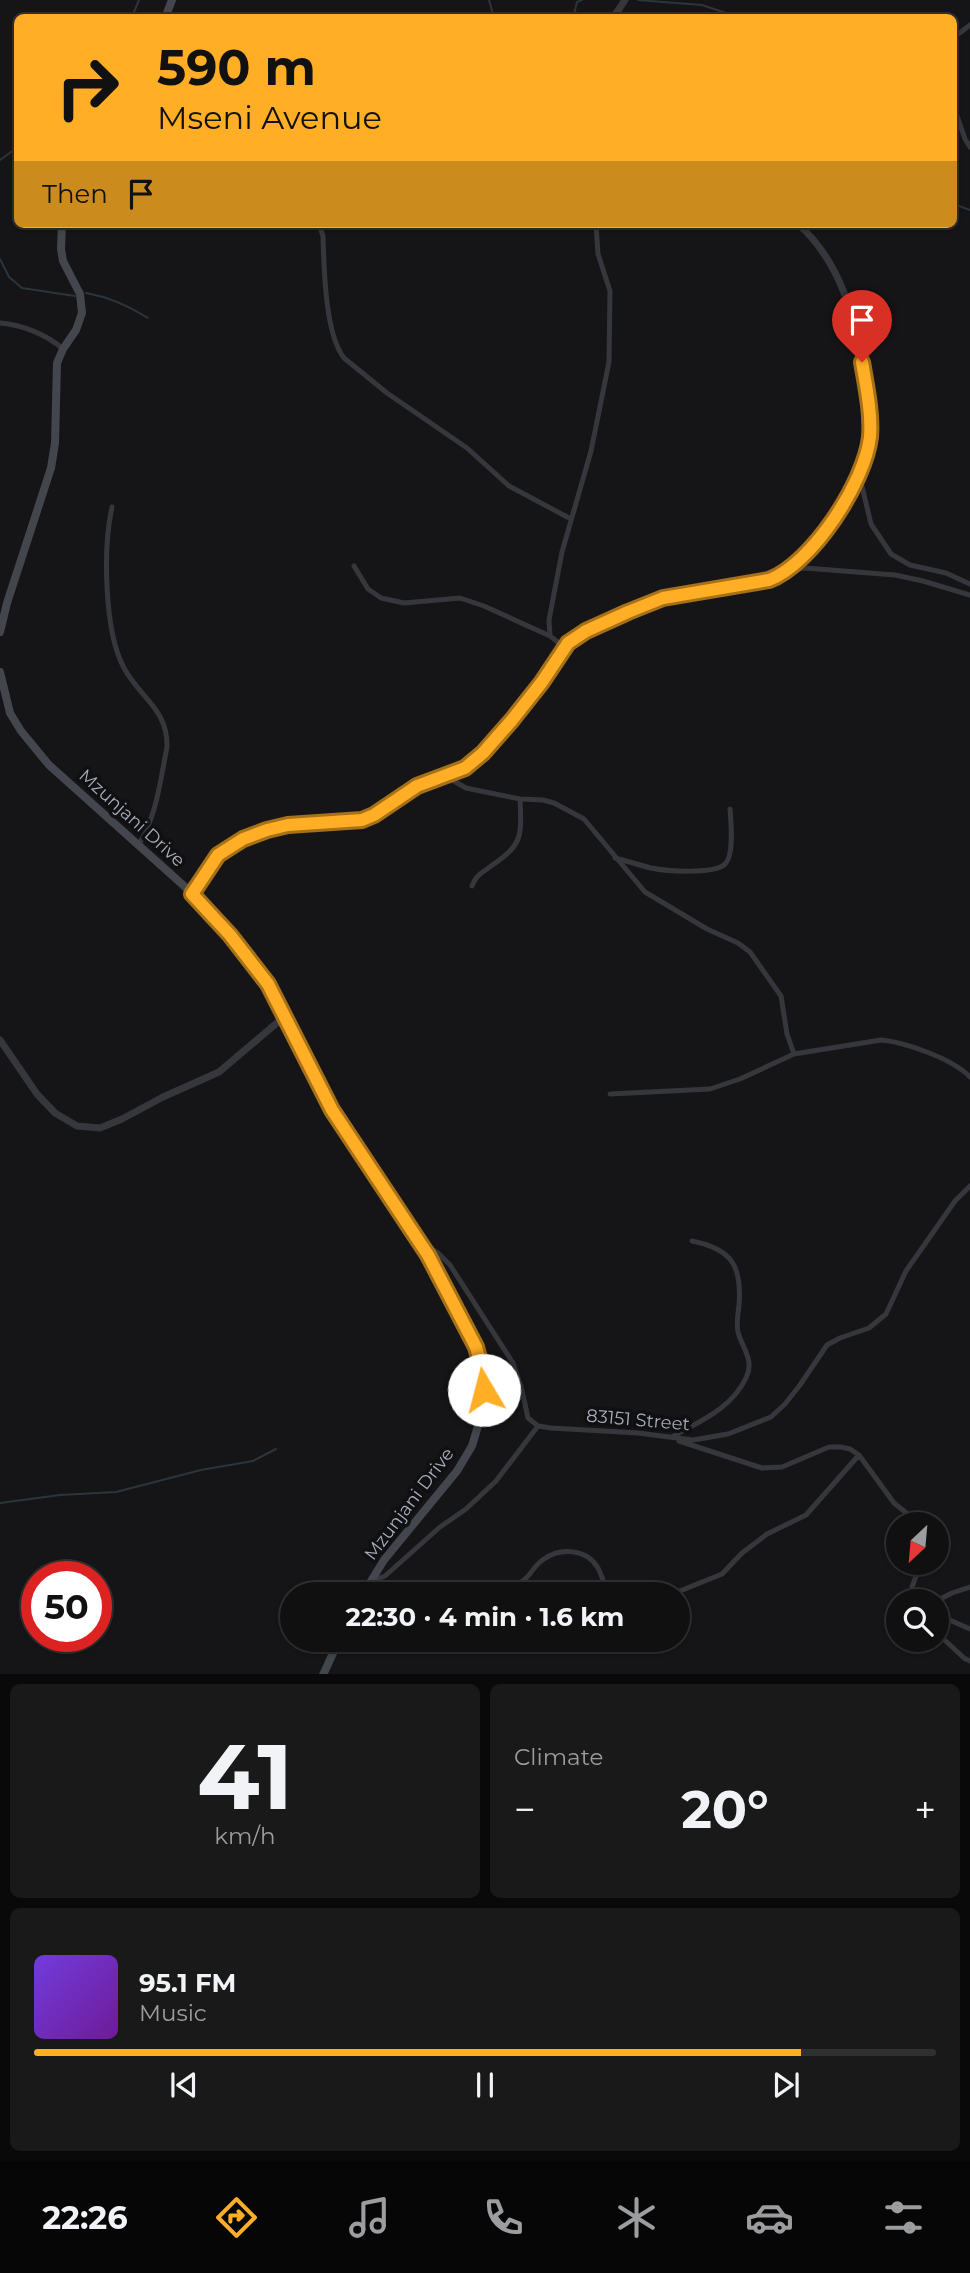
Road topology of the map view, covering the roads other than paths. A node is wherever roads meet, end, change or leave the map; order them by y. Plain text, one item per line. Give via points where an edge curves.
1 (957, 115) edge
2 (970, 148) edge
3 (62, 228) edge
4 (320, 228) edge
5 (596, 228) edge
6 (802, 228) edge
7 (0, 323) edge
8 (62, 348) junction
9 (859, 474) junction
10 (112, 507) dead end
11 (571, 519) junction
12 (354, 566) dead end
13 (786, 571) junction
14 (970, 584) edge
15 (970, 595) edge
16 (0, 632) edge
17 (550, 636) junction
18 (563, 651) junction
19 (0, 672) edge
20 (446, 776) junction
21 (520, 799) junction
22 (730, 810) dead end
23 (138, 846) junction
24 (615, 858) junction
25 (472, 886) dead end
26 (192, 894) junction
27 (285, 1016) junction
28 (0, 1040) edge
29 (794, 1054) junction
30 (970, 1077) edge
31 (610, 1094) dead end
32 (970, 1186) edge
33 (419, 1240) junction
34 (692, 1241) dead end
35 (538, 1426) junction
36 (671, 1438) junction
37 (859, 1455) junction
38 (905, 1512) edge
39 (372, 1578) junction
40 (370, 1582) edge
41 (522, 1582) edge
42 (603, 1582) edge
43 (690, 1587) edge
44 (970, 1587) edge
45 (949, 1594) edge
46 (949, 1620) edge
47 (970, 1629) edge
48 (949, 1644) edge
49 (334, 1652) edge
50 (970, 1661) edge
51 (323, 1674) edge

1 - 2 street
3 - 8 main road via 63,261 82,302 79,323
4 - 11 street via 330,316 344,358 467,447 509,486
5 - 11 street via 598,254 610,292 609,362
6 - 9 street via 825,255 857,329 870,435
7 - 8 street via 16,324 51,338
8 - 16 main road via 56,368 51,468
9 - 13 street via 820,536
9 - 14 street via 872,524 891,554 906,564
10 - 23 street via 106,544 115,643 123,667 161,716 167,737 153,816
11 - 17 street via 551,607
12 - 17 street via 368,589 381,598 404,603 460,598
13 - 15 street via 805,568 895,575
13 - 18 street via 760,582 663,598 586,631
17 - 18 street
18 - 20 street via 483,753
19 - 23 main road, Mzunjani Drive via 10,713 21,731 50,765
20 - 21 street via 466,788
20 - 26 street via 417,786 362,820 288,825 243,839 218,855
21 - 24 street via 543,800 576,813
21 - 25 street via 519,840
22 - 24 street via 729,858 717,869 654,869
23 - 26 main road, Mzunjani Drive
24 - 29 street via 645,892 750,953 781,996
26 - 27 main road, Mzunjani Drive via 260,974
27 - 28 street via 219,1072 100,1128 77,1126 55,1113
27 - 33 main road, Mzunjani Drive via 332,1110
29 - 30 street via 894,1041 917,1047
29 - 31 street via 710,1089
32 - 36 street, 83151 Street via 906,1271 886,1314 869,1328 827,1345 793,1394 771,1416 709,1438
33 - 35 street via 445,1259 483,1315 513,1363 528,1418
33 - 39 main road, Mzunjani Drive via 476,1347 482,1368 483,1409 472,1446 457,1471
34 - 36 street via 728,1255 737,1271 738,1329 749,1371 723,1407
35 - 36 street, 83151 Street
35 - 39 street via 496,1481 466,1509 385,1576
36 - 37 street via 762,1468 782,1467 835,1446
37 - 38 street
37 - 43 street via 806,1515 768,1534 722,1574
39 - 40 main road, Mzunjani Drive
41 - 42 street via 544,1559 570,1551 595,1564
44 - 45 street
46 - 47 street
48 - 50 street
49 - 51 main road

